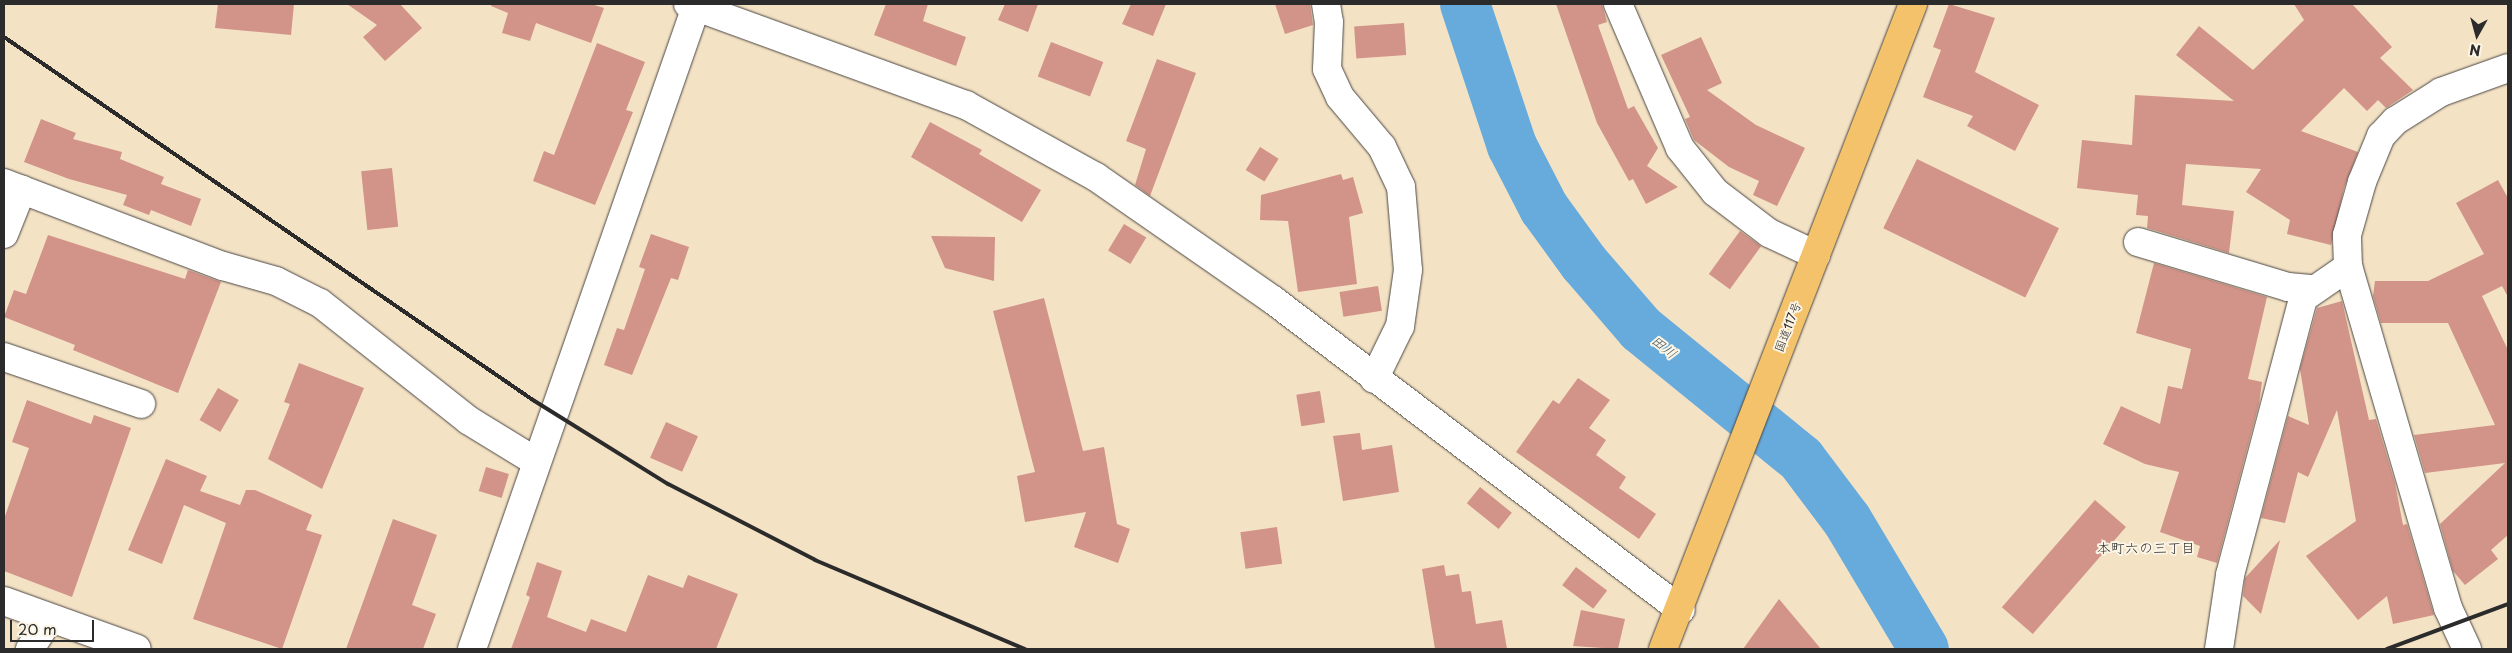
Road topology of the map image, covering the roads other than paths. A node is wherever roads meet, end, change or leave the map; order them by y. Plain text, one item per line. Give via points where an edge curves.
1 (1326, 4) edge
2 (1618, 4) edge
3 (1913, 4) edge
4 (694, 5) edge
5 (2508, 68) edge
6 (13, 186) edge
7 (4, 234) edge
8 (2138, 242) dead end
9 (1816, 255) junction
10 (2348, 267) junction
11 (2313, 289) junction
12 (4, 357) edge
13 (1374, 379) junction
14 (141, 404) dead end
15 (535, 461) junction
16 (4, 601) edge
17 (1681, 610) junction
18 (49, 618) junction
19 (30, 649) edge
20 (137, 649) edge
21 (472, 649) edge
22 (1663, 649) edge
23 (2219, 649) edge
24 (2466, 649) edge

1 - 13 street via 1329,22 1327,69 1340,98 1382,147 1401,187 1408,270 1400,326
2 - 9 street via 1680,148 1715,192 1769,233
3 - 9 highway, 国道117号
4 - 13 street via 966,105 1096,177 1273,300
4 - 15 street
5 - 10 street via 2474,78 2409,109 2381,136 2362,182 2347,235
6 - 7 street
6 - 15 street via 223,266 276,281 320,303 468,420
8 - 11 street via 2288,287
9 - 17 highway, 国道117号
10 - 11 street
10 - 24 street via 2448,608
11 - 23 street via 2303,298 2289,341 2230,575
12 - 14 street
13 - 17 street
15 - 21 street
16 - 18 street
17 - 22 highway, 国道117号
18 - 19 street
18 - 20 street

